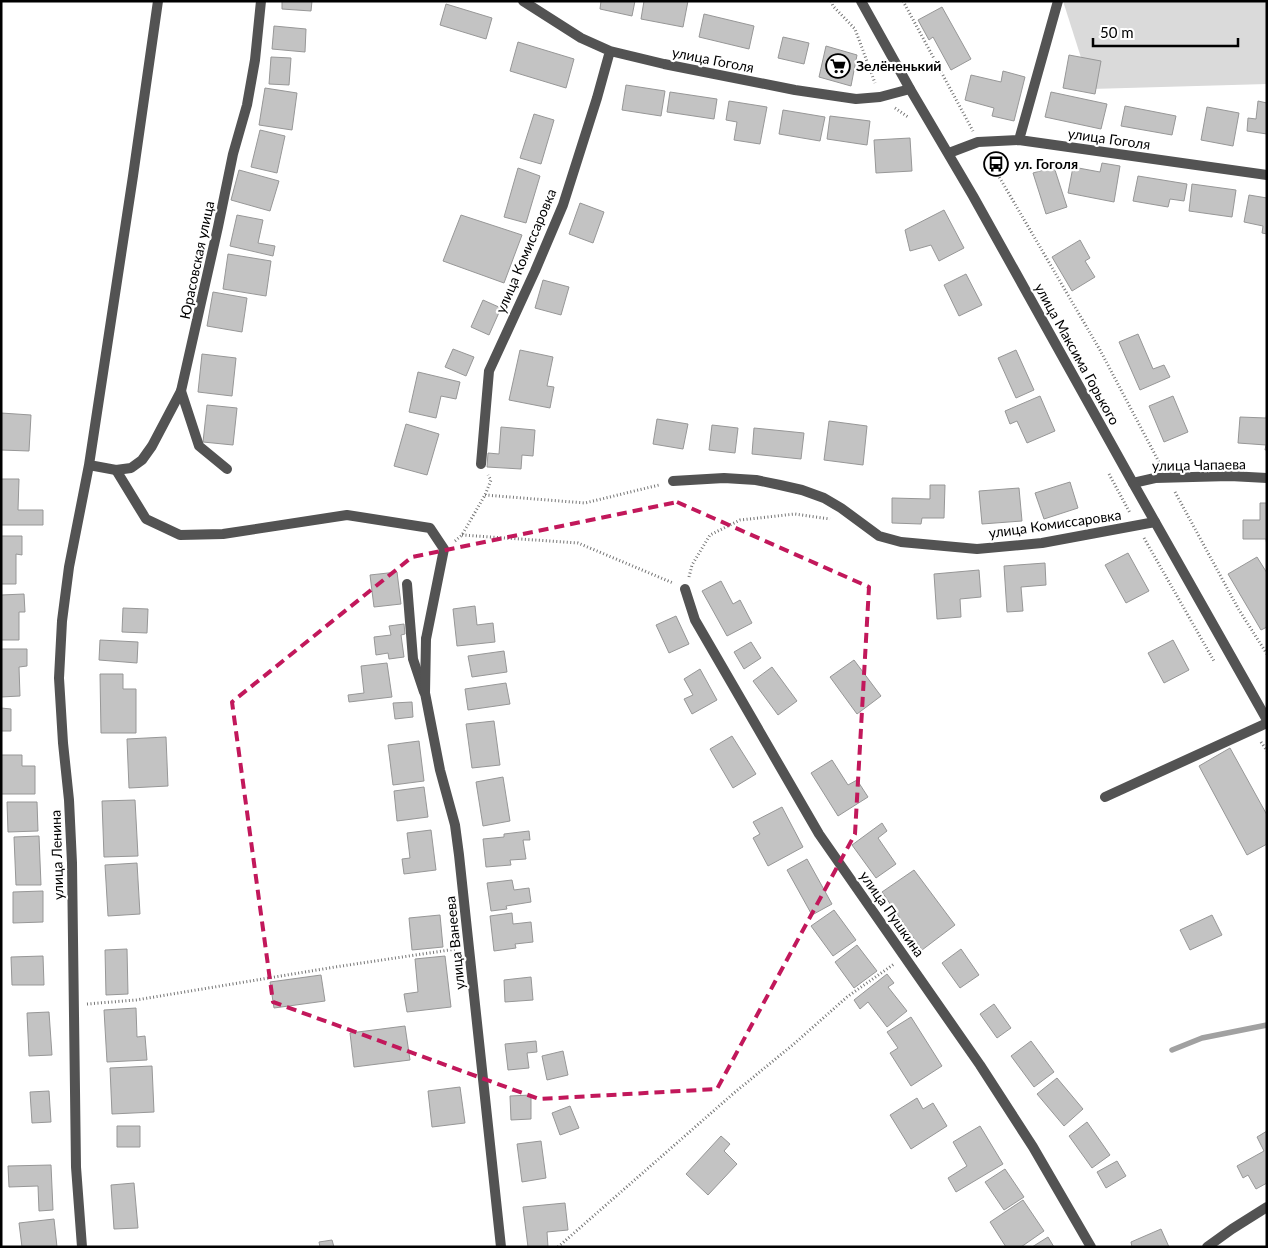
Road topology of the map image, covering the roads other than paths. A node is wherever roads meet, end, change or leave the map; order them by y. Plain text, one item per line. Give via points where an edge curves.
1 (158, 1) edge
2 (261, 1) edge
3 (523, 1) edge
4 (861, 1) edge
5 (1058, 1) edge
6 (610, 51) junction
7 (910, 89) junction
8 (1020, 140) junction
9 (949, 153) junction
10 (1267, 175) edge
11 (181, 391) junction
12 (481, 464) dead end
13 (89, 466) junction
14 (228, 469) dead end
15 (116, 470) junction
16 (1267, 478) edge
17 (673, 481) road end
18 (1133, 483) junction
19 (1155, 522) junction
20 (407, 584) dead end
21 (685, 589) road end
22 (425, 693) junction
23 (1267, 721) edge
24 (1104, 797) dead end
25 (1267, 1207) edge
26 (82, 1247) edge
27 (501, 1247) edge
28 (1091, 1247) edge
29 (1207, 1247) edge

1 - 13 street, улица Ленина
2 - 11 street, Юрасовская улица via 247,105 233,154
3 - 6 street, улица Гоголя via 581,38
4 - 7 street, улица Максима Горького
5 - 8 street
6 - 7 street, улица Гоголя via 795,90 856,99
6 - 12 street, улица Комиссаровка via 563,205 488,371
7 - 9 street, улица Максима Горького
8 - 9 street, улица Гоголя via 978,142
8 - 10 street, улица Гоголя
9 - 18 street, улица Максима Горького
11 - 14 street via 199,446
11 - 15 street, Юрасовская улица via 142,460 131,468
13 - 15 street, Юрасовская улица
13 - 26 street, улица Ленина via 69,567 59,678 72,854 76,1167
15 - 22 street, улица Ванеева via 146,520 180,535 223,534 347,515 430,528 444,549 426,640
16 - 18 street, улица Чапаева via 1167,477
17 - 19 street, улица Комиссаровка via 756,480 802,490 841,508 879,536 901,542 977,549 1042,543
18 - 19 street, улица Максима Горького
19 - 23 street, улица Максима Горького
20 - 22 street via 413,659
21 - 28 street, улица Пушкина via 695,620 819,834 990,1081
22 - 27 street, улица Ванеева via 455,825
23 - 24 street
25 - 29 street

